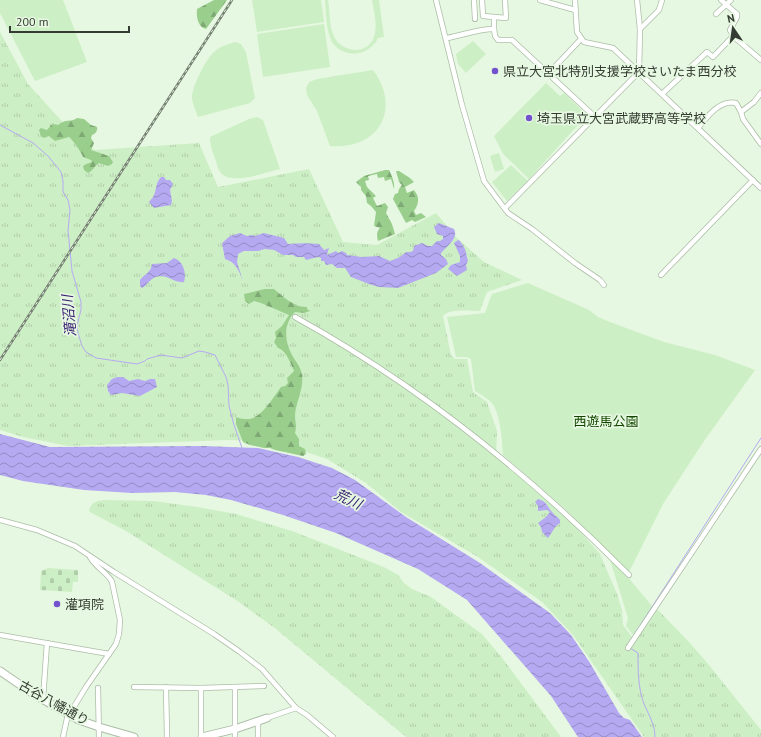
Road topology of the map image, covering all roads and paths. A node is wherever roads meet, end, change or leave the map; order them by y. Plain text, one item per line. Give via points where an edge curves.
1 (436, 0) edge
2 (474, 0) edge
3 (482, 0) edge
4 (505, 0) edge
5 (540, 0) edge
6 (575, 0) edge
7 (637, 0) edge
8 (662, 0) edge
9 (721, 0) edge
10 (731, 0) edge
11 (554, 2) edge
12 (726, 4) junction
13 (575, 10) junction
14 (716, 14) dead end
15 (494, 17) junction
16 (474, 18) dead end
17 (494, 29) junction
18 (640, 29) junction
19 (733, 36) junction
20 (447, 38) junction
21 (581, 39) junction
22 (761, 60) edge
23 (639, 72) junction
24 (549, 73) junction
25 (761, 93) edge
26 (662, 94) junction
27 (742, 112) junction
28 (595, 117) junction
29 (698, 128) junction
30 (761, 144) edge
31 (752, 180) junction
32 (761, 188) edge
33 (505, 208) junction
34 (661, 276) dead end
35 (604, 285) dead end
36 (295, 317) dead end
37 (761, 449) edge
38 (0, 520) edge
39 (89, 556) junction
40 (629, 575) dead end
41 (0, 635) edge
42 (47, 643) junction
43 (628, 648) dead end
44 (109, 654) junction
45 (0, 671) edge
46 (264, 686) dead end
47 (134, 687) dead end
48 (166, 687) junction
49 (235, 687) junction
50 (98, 688) dead end
51 (201, 688) junction
52 (43, 699) junction
53 (296, 708) junction
54 (69, 714) junction
55 (267, 718) joint
56 (258, 721) junction
57 (99, 727) junction
58 (235, 729) junction
59 (63, 737) edge
60 (99, 737) edge
61 (134, 737) edge
62 (167, 737) edge
63 (202, 737) edge
64 (235, 737) edge
65 (258, 737) edge
66 (333, 737) edge

1 - 20 street
2 - 16 street
3 - 15 street via 484,16
4 - 15 street via 506,18
5 - 11 street
6 - 13 street
7 - 18 street
8 - 18 street via 659,10
9 - 12 street
10 - 12 street
11 - 13 street
12 - 14 street
12 - 19 street via 737,14 730,30
13 - 21 street via 577,32
15 - 17 street
17 - 20 street via 480,29
17 - 24 street via 498,40 512,40
18 - 23 street
19 - 22 street
19 - 26 street via 713,57 707,52
20 - 33 street via 462,105 484,181
21 - 23 street via 584,42 613,48
21 - 24 street
23 - 26 street
23 - 28 street
24 - 28 street
25 - 27 street
26 - 29 street
27 - 29 street via 732,102 726,104 709,114
27 - 30 street via 743,119
28 - 33 street
29 - 31 street
31 - 32 street
31 - 34 street
33 - 35 street via 513,217
36 - 40 street via 406,385 467,430 524,476
37 - 43 street
38 - 39 street via 50,535 75,546
39 - 44 street via 99,569 111,578 115,589 120,627 116,644
39 - 53 street via 240,652 268,675
41 - 42 street
42 - 44 street
42 - 52 street
44 - 54 street
45 - 52 street, 古谷八幡通り
46 - 49 street
47 - 48 street
48 - 51 street
48 - 62 street
49 - 51 street
49 - 58 street
50 - 57 street
51 - 63 street
52 - 54 street, 古谷八幡通り
53 - 55 street
53 - 66 street
54 - 57 street, 古谷八幡通り
54 - 59 street
55 - 56 street
56 - 58 street
56 - 65 street
57 - 60 street
57 - 61 street, 古谷八幡通り
58 - 63 street
58 - 64 street

